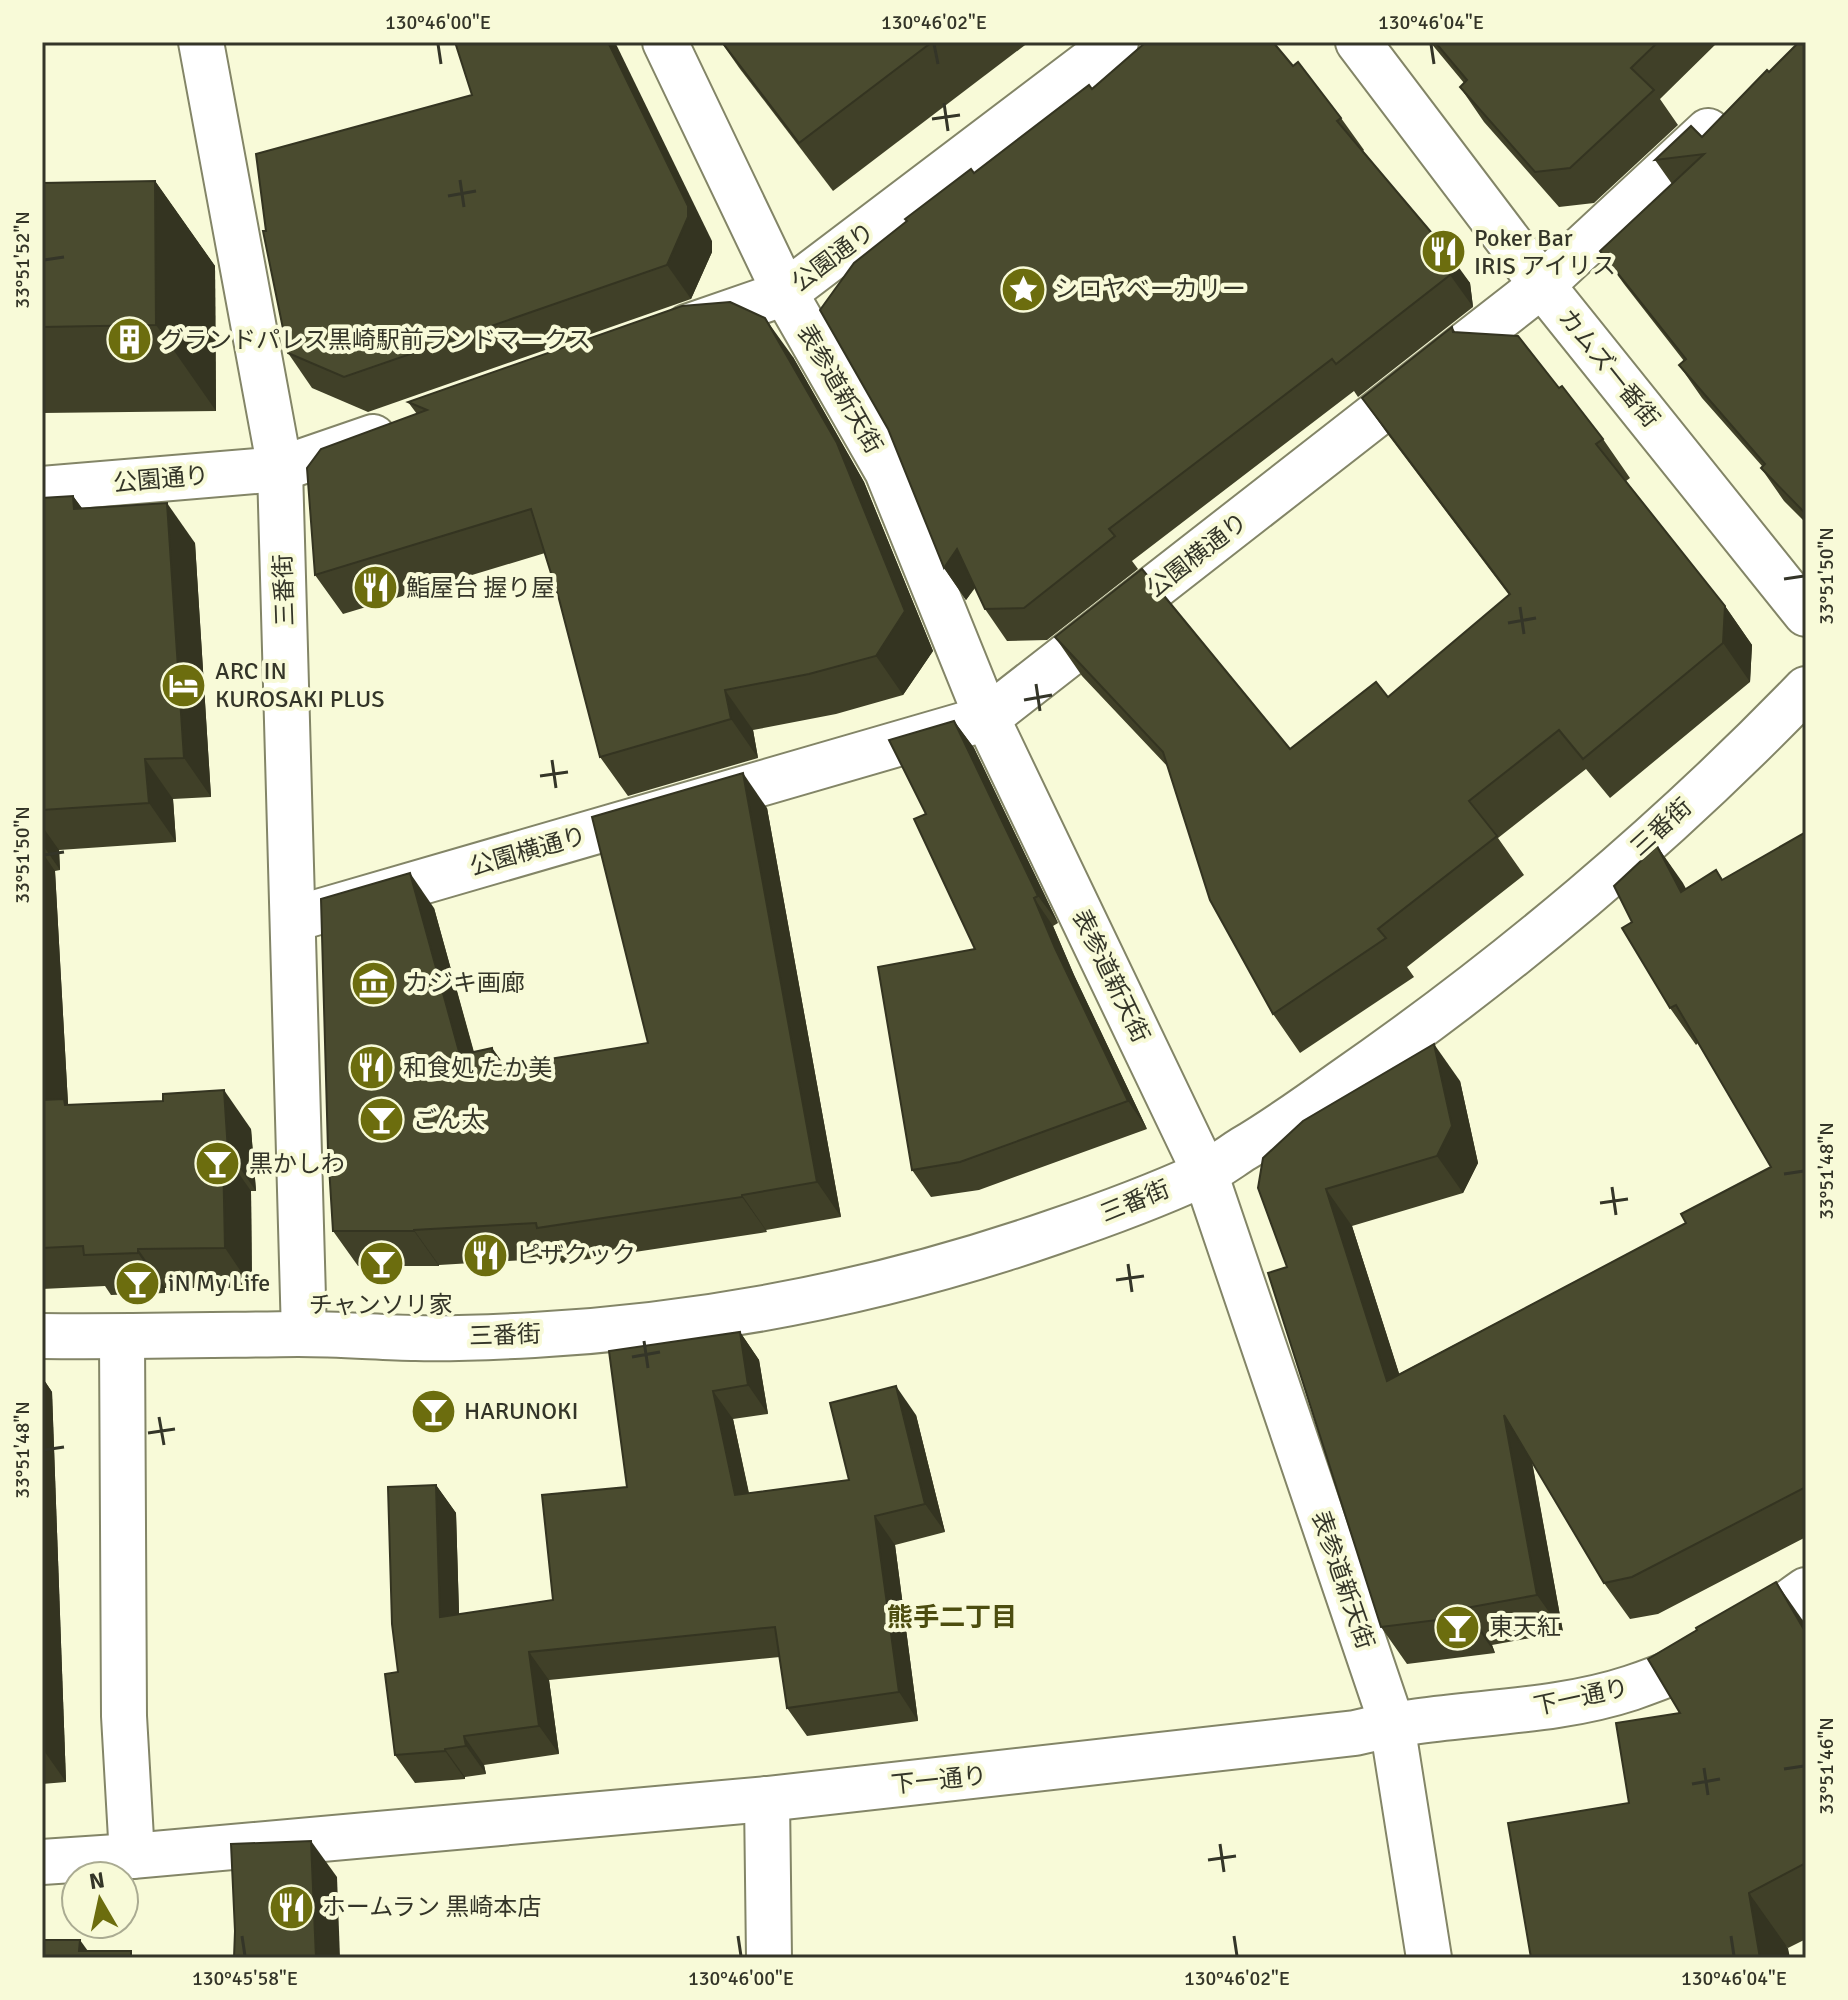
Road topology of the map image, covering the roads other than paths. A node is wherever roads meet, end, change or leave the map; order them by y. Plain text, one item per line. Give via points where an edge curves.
1 (201, 42) edge
2 (665, 42) edge
3 (1116, 42) edge
4 (1358, 42) edge
5 (1736, 105) edge
6 (1542, 285) junction
7 (785, 293) junction
8 (651, 340) edge
9 (414, 423) edge
10 (280, 469) junction
11 (42, 489) edge
12 (1806, 614) edge
13 (1806, 689) edge
14 (987, 718) junction
15 (294, 919) junction
16 (1205, 1173) junction
17 (304, 1334) junction
18 (42, 1336) edge
19 (122, 1337) junction
20 (1806, 1590) edge
21 (1392, 1724) junction
22 (767, 1799) junction
23 (132, 1856) junction
24 (42, 1862) edge
25 (769, 1958) edge
26 (1429, 1958) edge

1 - 10 street
2 - 7 street, 表参道新天街
3 - 7 street, 公園通り
4 - 6 street, カムズ一番街
5 - 6 street, 公園横通り
6 - 12 street, カムズ一番街
6 - 14 street, 公園横通り
7 - 8 street, 公園通り
7 - 14 street, 表参道新天街 via 887,471
9 - 10 street, 公園通り
10 - 11 street, 公園通り
10 - 15 street, 三番街
13 - 16 street, 三番街 via 1693,799 1538,934 1376,1059
14 - 15 street, 公園横通り
14 - 16 street, 表参道新天街
15 - 17 street, 三番街
16 - 17 street, 三番街 via 989,1254 765,1308 535,1335
16 - 21 street, 表参道新天街
17 - 19 street, 三番街
18 - 19 street, 三番街
19 - 23 street via 124,1716
20 - 21 street, 下一通り via 1715,1652 1630,1688 1539,1707
21 - 22 street, 下一通り via 1355,1733
21 - 26 street, 表参道新天街
22 - 23 street, 下一通り
22 - 25 street
23 - 24 street, 下一通り

